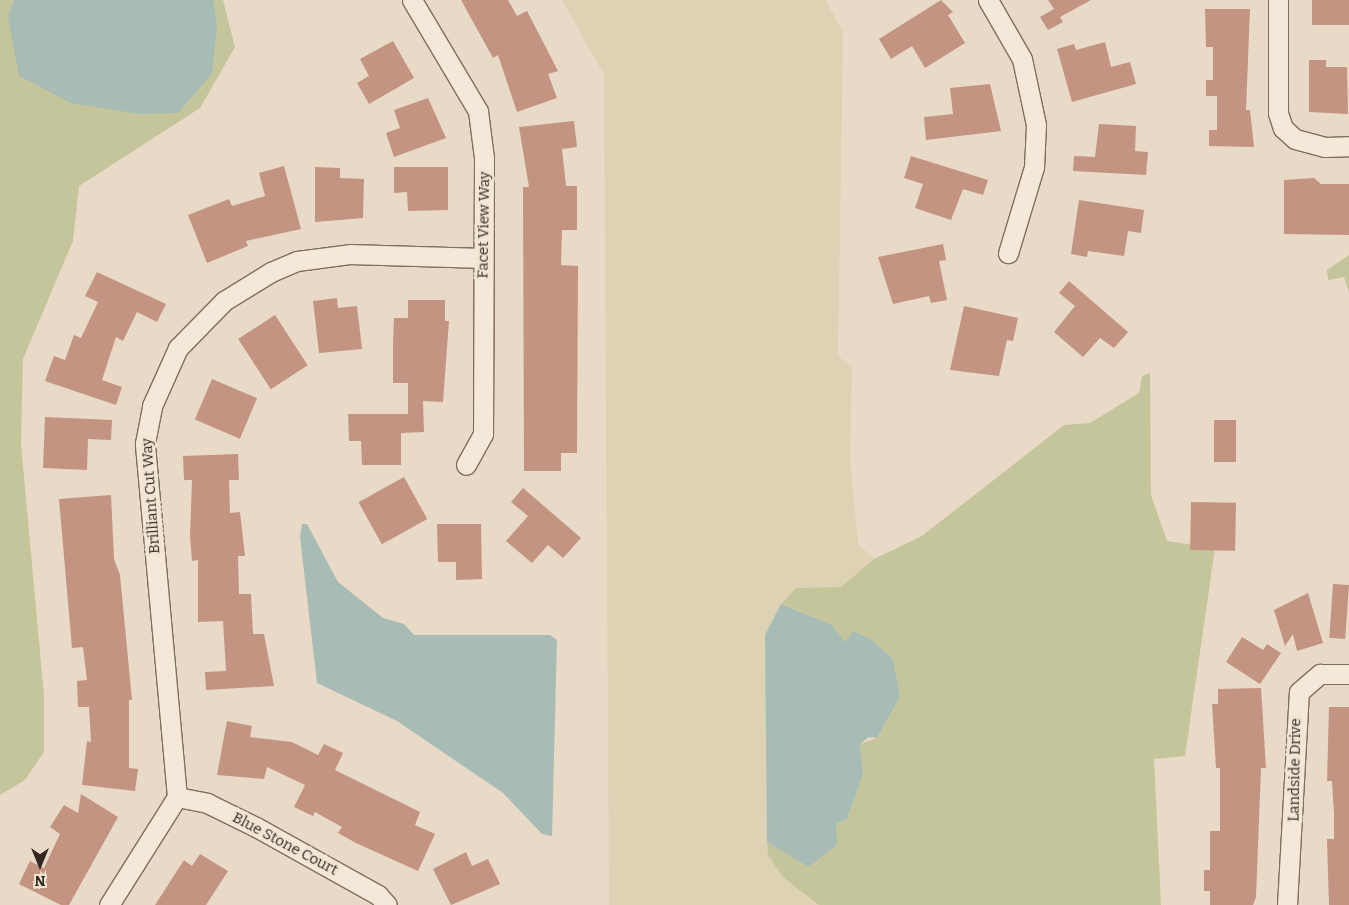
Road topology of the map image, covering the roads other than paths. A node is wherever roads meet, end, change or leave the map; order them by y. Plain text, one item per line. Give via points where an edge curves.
1 (412, 0) edge
2 (988, 0) edge
3 (1278, 0) edge
4 (1349, 146) edge
5 (1008, 253) dead end
6 (483, 258) junction
7 (466, 465) dead end
8 (1349, 674) edge
9 (177, 797) junction
10 (109, 905) edge
11 (387, 905) edge
12 (1287, 905) edge

1 - 6 street, Facet View Way via 478,112 484,158
2 - 5 street via 1022,59 1036,125 1034,167
3 - 4 street via 1278,113 1283,128 1295,139 1325,147
6 - 7 street, Facet View Way via 483,434
6 - 9 street, Brilliant Cut Way via 350,254 297,262 224,301 178,348 152,406 145,443
8 - 12 street, Landside Drive via 1320,674 1299,692
9 - 10 street
9 - 11 street, Blue Stone Court via 206,803 256,827 378,895

